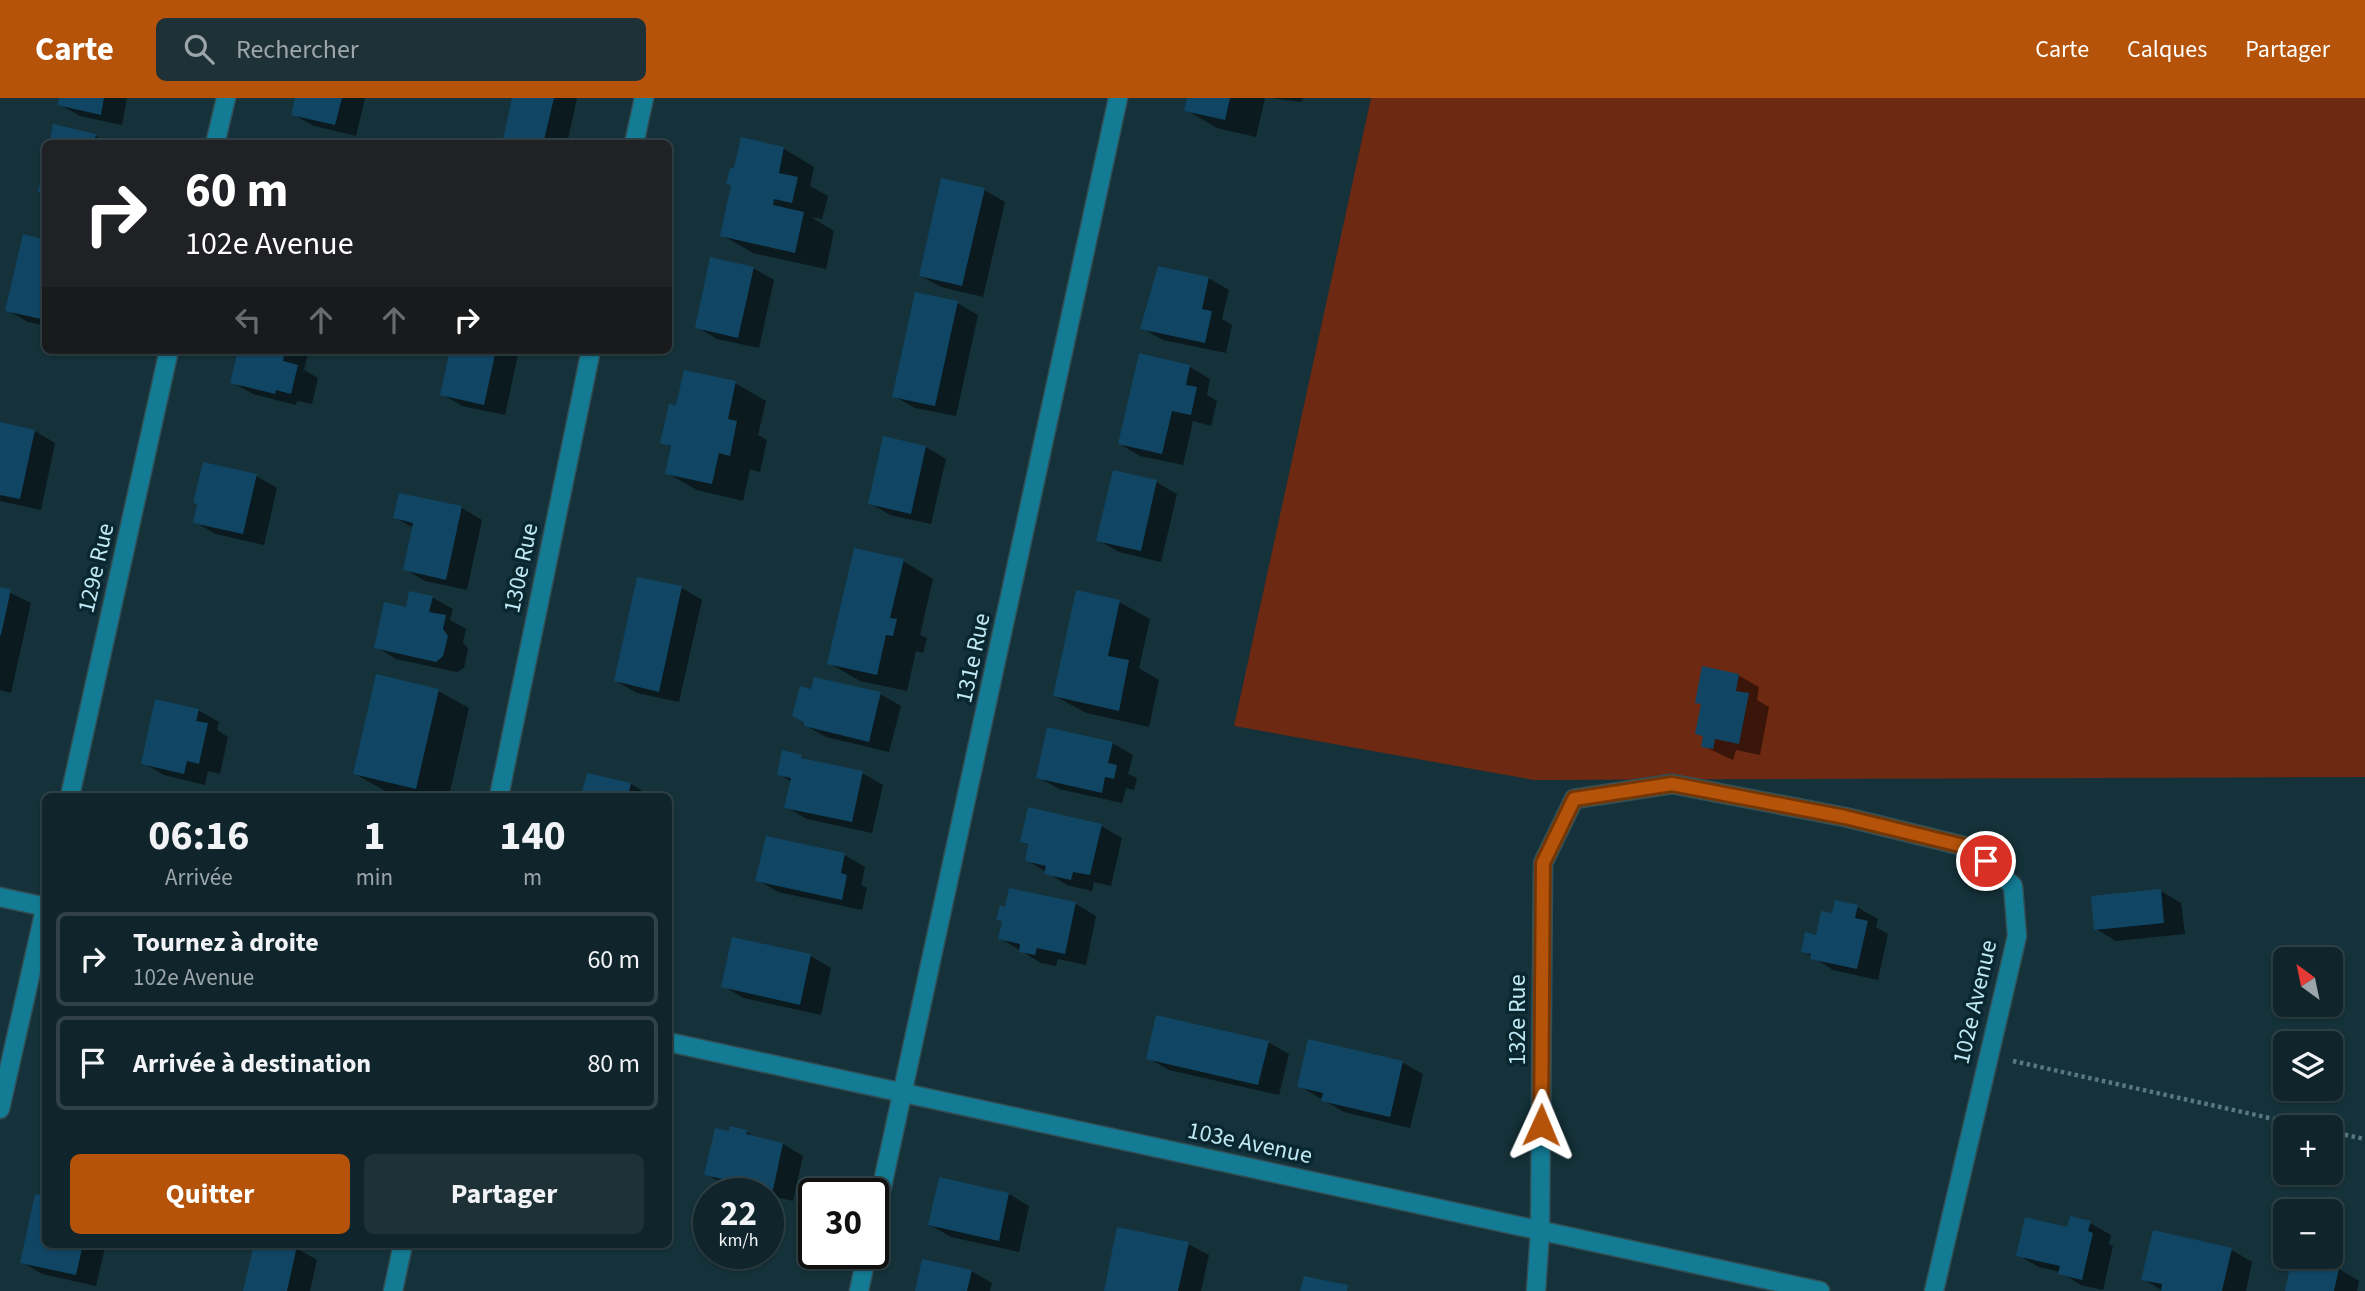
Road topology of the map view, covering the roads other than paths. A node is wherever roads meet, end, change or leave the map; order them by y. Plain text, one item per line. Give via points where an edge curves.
1 (226, 98) edge
2 (644, 98) edge
3 (1118, 98) edge
4 (216, 140) edge
5 (635, 140) edge
6 (168, 354) edge
7 (590, 354) edge
8 (71, 793) edge
9 (500, 793) edge
10 (1574, 799) joint
11 (0, 897) edge
12 (42, 905) edge
13 (42, 920) edge
14 (672, 1043) edge
15 (905, 1093) junction
16 (0, 1109) edge
17 (885, 1178) edge
18 (1540, 1231) junction
19 (402, 1248) edge
20 (864, 1269) edge
21 (393, 1291) edge
22 (859, 1291) edge
23 (1536, 1291) edge
24 (1820, 1291) edge
25 (1934, 1291) edge

1 - 4 street
2 - 5 street
3 - 15 street, 131e Rue
6 - 8 street, 129e Rue
7 - 9 street, 130e Rue
10 - 18 street, 132e Rue via 1543,863
10 - 25 street, 102e Avenue via 1672,784 1845,817 1972,848 2014,886 2017,936
11 - 12 street
13 - 16 street
14 - 15 street, 103e Avenue
15 - 17 street, 131e Rue
15 - 18 street, 103e Avenue
18 - 23 street, 132e Rue
18 - 24 street, 103e Avenue
19 - 21 street
20 - 22 street

